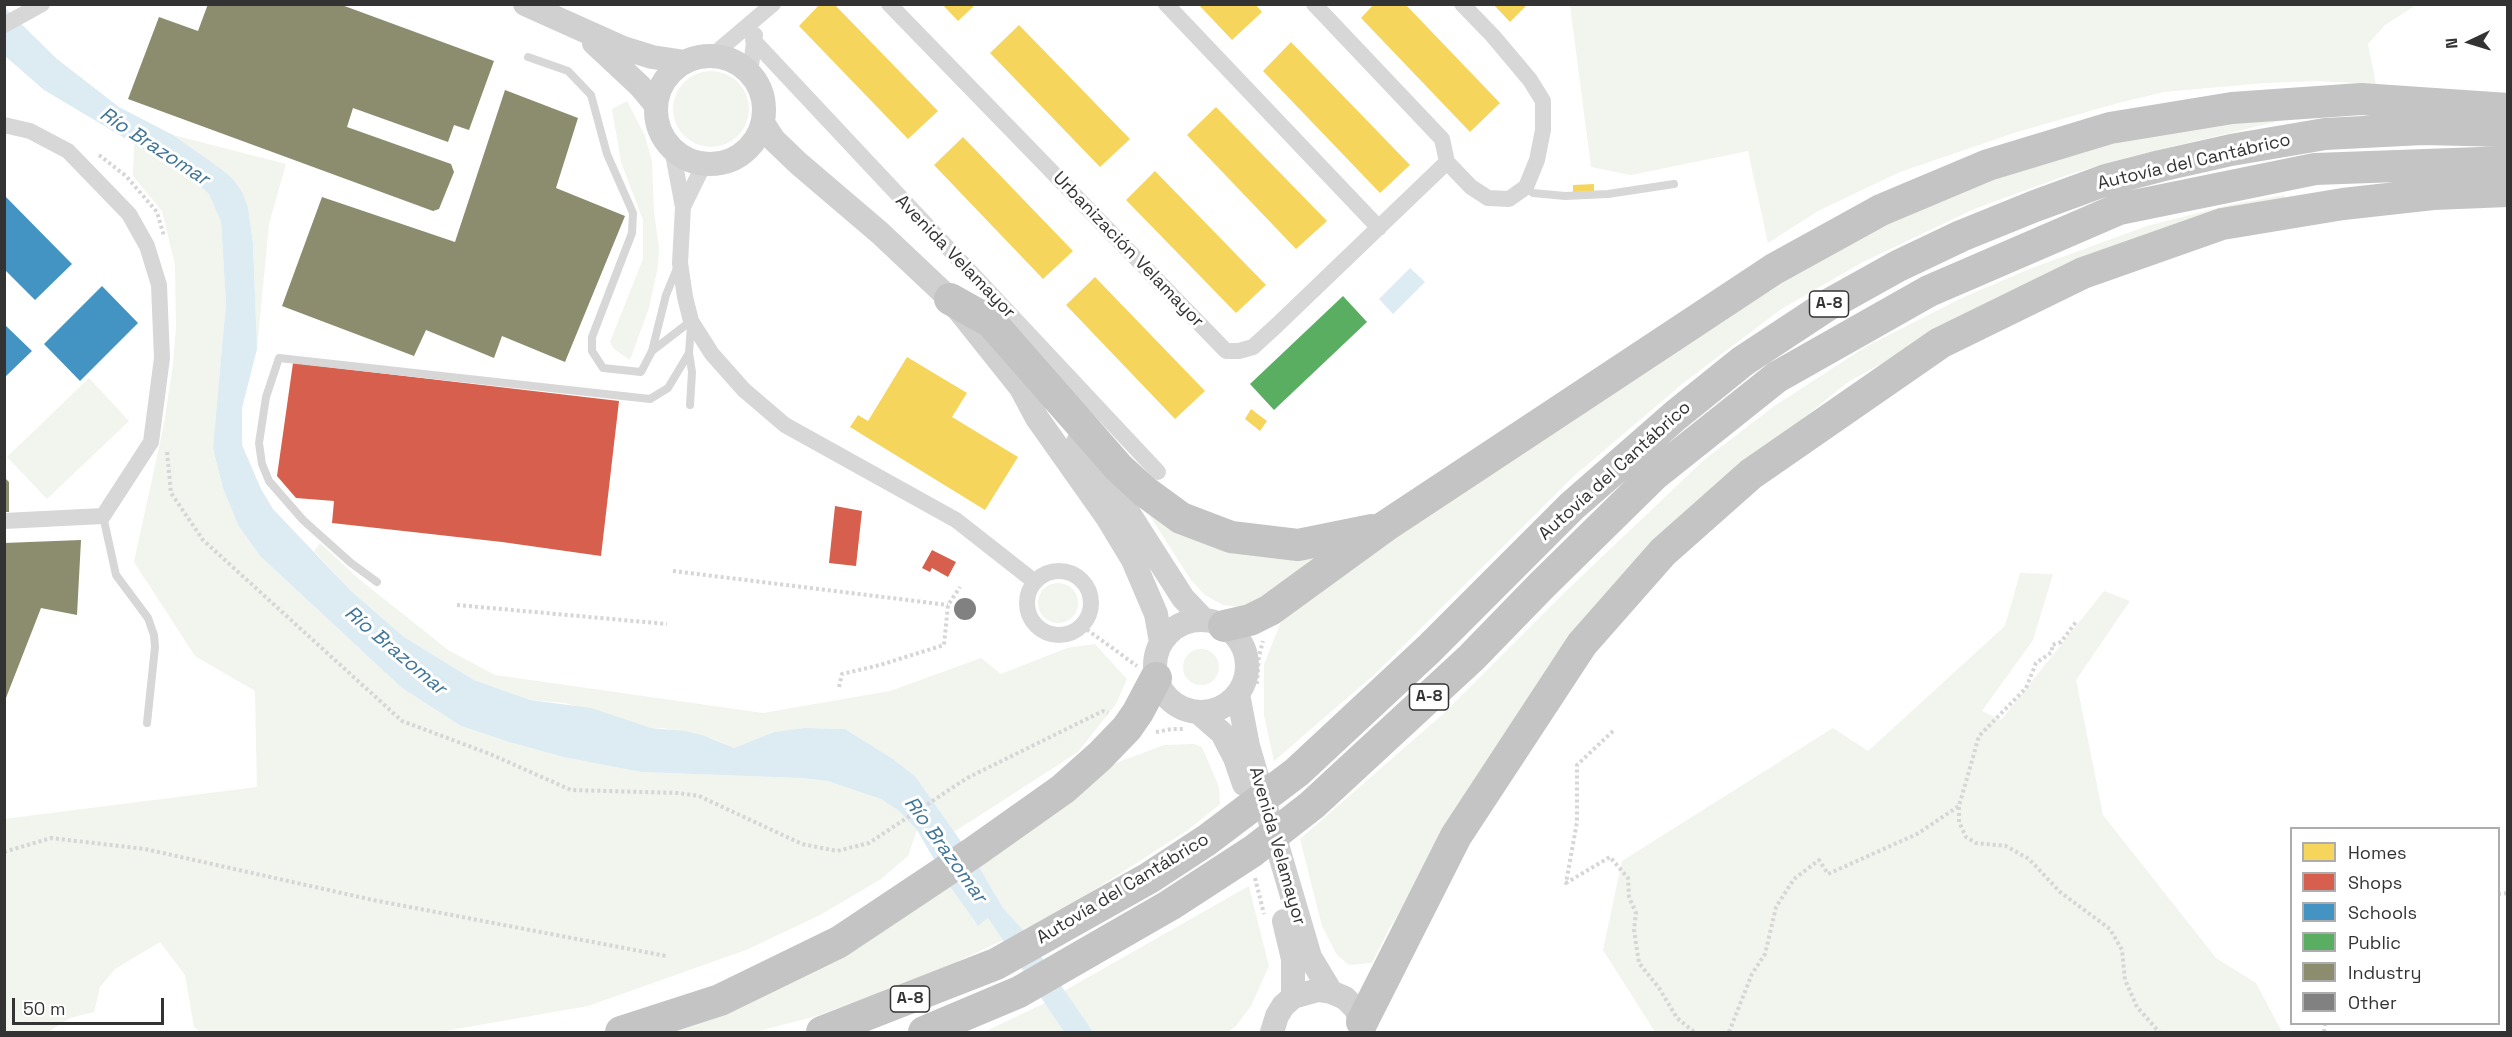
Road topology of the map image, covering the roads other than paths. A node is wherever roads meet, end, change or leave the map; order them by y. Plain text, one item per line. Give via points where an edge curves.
1 (42, 4) edge
2 (525, 4) edge
3 (889, 4) edge
4 (1166, 4) edge
5 (1314, 4) edge
6 (1462, 4) edge
7 (768, 9) edge
8 (4, 25) edge
9 (580, 30) junction
10 (753, 40) junction
11 (713, 55) junction
12 (528, 57) dead end
13 (685, 62) junction
14 (750, 73) junction
15 (656, 105) junction
16 (2508, 109) edge
17 (763, 123) junction
18 (4, 124) edge
19 (2508, 131) edge
20 (672, 149) junction
21 (744, 152) junction
22 (1447, 162) junction
23 (2508, 162) edge
24 (798, 163) junction
25 (704, 164) junction
26 (1674, 184) dead end
27 (1526, 187) junction
28 (2508, 191) edge
29 (683, 207) junction
30 (1378, 228) junction
31 (680, 263) junction
32 (950, 299) junction
33 (691, 321) junction
34 (652, 351) junction
35 (688, 353) junction
36 (1022, 388) junction
37 (690, 405) dead end
38 (1158, 472) dead end
39 (102, 516) junction
40 (4, 521) edge
41 (1384, 527) junction
42 (377, 582) dead end
43 (1035, 582) junction
44 (1214, 623) junction
45 (1161, 642) junction
46 (1148, 673) junction
47 (1238, 694) junction
48 (1194, 721) junction
49 (147, 723) dead end
50 (1331, 992) junction
51 (1293, 997) junction
52 (1363, 1027) edge
53 (621, 1032) edge
54 (822, 1032) edge
55 (924, 1032) edge
56 (1272, 1032) edge

1 - 8 street
2 - 9 street
3 - 30 street, Urbanización Velamayor via 1226,351 1253,347
4 - 30 street
5 - 22 street via 1442,139
6 - 27 street via 1530,80 1543,101 1543,130
7 - 10 street
7 - 11 street
9 - 13 street via 652,57
9 - 15 street
10 - 14 street
10 - 38 street, Avenida Velamayor
11 - 13 street
11 - 14 street via 733,61
12 - 34 lane via 568,71 591,95 607,154 633,213 632,233 592,337 592,351 603,368 641,372
13 - 15 street via 670,73 660,88
14 - 17 street via 762,96
15 - 20 street via 659,129
16 - 41 highway via 2361,99 2232,108 2110,128 1988,165 1881,210 1774,269
17 - 21 street via 753,144
17 - 24 street, Avenida Velamayor
18 - 39 street via 30,131 68,151 129,214 147,246 159,285 162,358 151,442
19 - 54 highway, Autovía del Cantábrico / A-8 via 2423,129 2325,134 2231,150 2106,180 1961,236 1898,266 1828,305 1743,361 1676,415 1572,506 1429,649 1297,772 1207,840 1149,878 996,964
20 - 25 street
20 - 29 street
21 - 24 street, Avenida Velamayor via 770,154
21 - 25 street via 725,162
22 - 27 street via 1488,198 1509,199
22 - 30 street, Urbanización Velamayor
23 - 55 highway, Autovía del Cantábrico / A-8 via 2314,169 2119,210 1929,291 1777,377 1654,475 1471,658 1312,805 1254,851 1019,992
24 - 32 street, Avenida Velamayor via 880,232
25 - 29 street
26 - 27 lane via 1565,196 1533,193
28 - 52 highway via 2343,204 2222,224 2083,273 1940,343 1750,474 1664,552 1582,644 1456,836
29 - 31 street
31 - 33 street
31 - 34 lane via 666,295
32 - 36 street, Avenida Velamayor
32 - 41 highway via 991,322 1119,468 1181,518 1231,537 1298,545
33 - 34 lane
33 - 35 lane
33 - 43 street via 732,378 785,425 956,520
35 - 37 lane via 692,372
35 - 42 lane via 668,388 650,399 279,358 266,398 259,443 269,482 303,520
36 - 44 street, Avenida Velamayor via 1050,405 1110,484 1183,598
36 - 45 street, Avenida Velamayor via 1037,418 1107,517 1132,560 1156,614
39 - 40 street
39 - 49 lane via 116,575 148,618 154,635
41 - 44 highway via 1270,610 1250,620
43 - 43 street via 1054,572 1074,574 1091,599 1087,620 1071,633 1061,635 1041,629 1028,612
44 - 45 street via 1192,621 1180,625
44 - 47 street via 1242,644 1247,669
45 - 46 street via 1155,665
46 - 48 street via 1171,702
46 - 53 highway via 1138,712 1100,756 1063,789 974,852 830,946 720,1000
47 - 48 street
47 - 50 street, Avenida Velamayor via 1248,746 1310,957
48 - 51 street, Avenida Velamayor via 1222,733 1240,773 1289,942
50 - 51 street via 1318,990
50 - 52 street via 1355,1008
51 - 56 street via 1276,1016

